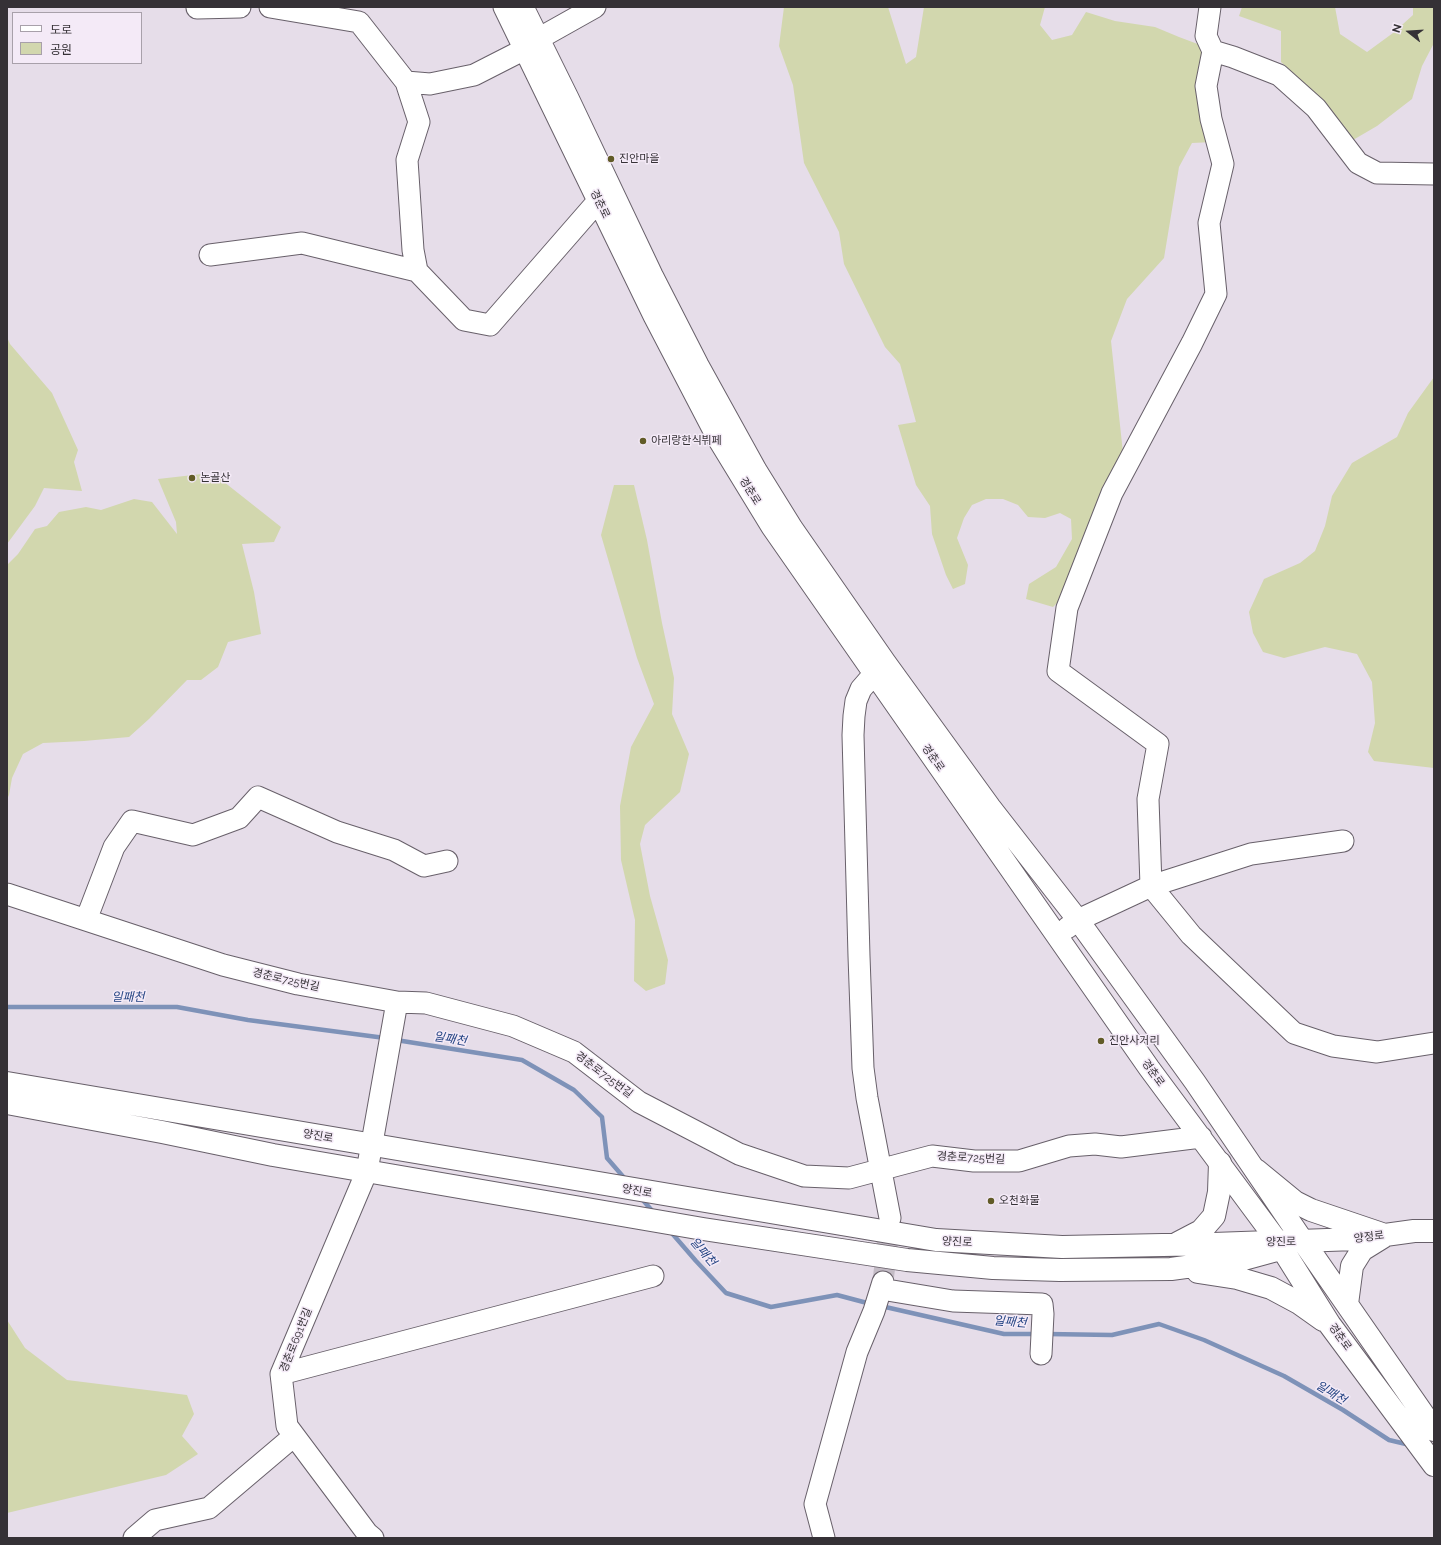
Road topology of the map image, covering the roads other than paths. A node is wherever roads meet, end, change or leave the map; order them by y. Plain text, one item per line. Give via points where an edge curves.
1 (240, 7) edge
2 (270, 7) edge
3 (504, 7) edge
4 (523, 7) edge
5 (595, 7) edge
6 (1210, 7) edge
7 (197, 8) dead end
8 (532, 44) junction
9 (1213, 51) junction
10 (406, 82) junction
11 (1434, 174) edge
12 (598, 201) junction
13 (210, 255) dead end
14 (417, 271) junction
15 (874, 674) junction
16 (1343, 841) dead end
17 (447, 861) dead end
18 (1151, 886) junction
19 (7, 894) edge
20 (86, 920) junction
21 (1078, 920) junction
22 (1056, 935) junction
23 (396, 1006) junction
24 (1434, 1043) edge
25 (7, 1083) edge
26 (7, 1103) edge
27 (1201, 1137) junction
28 (372, 1145) junction
29 (1220, 1163) junction
30 (880, 1169) junction
31 (1256, 1170) junction
32 (367, 1171) junction
33 (890, 1218) tunnel mouth
34 (1434, 1231) edge
35 (1386, 1235) junction
36 (1303, 1241) junction
37 (1175, 1245) junction
38 (1280, 1245) junction
39 (1171, 1269) junction
40 (653, 1276) dead end
41 (1347, 1304) junction
42 (1330, 1325) junction
43 (1041, 1349) dead end
44 (281, 1374) junction
45 (1425, 1434) edge
46 (294, 1436) junction
47 (1434, 1465) edge
48 (134, 1538) edge
49 (373, 1538) edge
50 (824, 1538) edge

1 - 7 street
2 - 10 street via 359,22
3 - 8 street, 경춘로
4 - 8 street, 경춘로
5 - 8 street
6 - 9 street via 1206,36
8 - 10 street via 474,75 430,84
8 - 12 street, 경춘로
8 - 21 street, 경춘로 via 568,98 698,365 756,470 792,528 990,807
9 - 11 street via 1279,75 1316,108 1358,163 1377,173
9 - 18 street via 1206,86 1211,119 1223,164 1208,223 1216,294 1112,493 1067,608 1058,671 1158,744 1148,799
10 - 14 street via 419,122 407,160 413,250
12 - 14 street via 490,325 464,320
12 - 15 street, 경춘로 via 717,437 772,527
13 - 14 street via 302,243
15 - 22 street, 경춘로
15 - 30 street via 861,689 856,701 853,735 863,1068
16 - 18 street via 1251,854
17 - 20 street via 424,866 394,850 337,832 258,797 239,818 193,835 132,821 114,847
18 - 21 street
18 - 24 street via 1191,935 1294,1033 1333,1046 1377,1052
19 - 20 street, 경춘로725번길
20 - 23 street, 경춘로725번길 via 223,965
21 - 22 street
21 - 31 street, 경춘로
22 - 27 street, 경춘로 via 1149,1068
23 - 28 street, 경춘로691번길
23 - 30 street, 경춘로725번길 via 426,1002 513,1026 574,1052 639,1102 739,1154 804,1176 849,1178
25 - 28 main road, 양진로
26 - 32 main road, 양진로
27 - 29 street, 경춘로
27 - 30 street, 경춘로725번길 via 1121,1146 1069,1146 1019,1161 974,1161 932,1156
28 - 32 street, 경춘로691번길
28 - 37 main road, 양진로 via 936,1240 1062,1247
29 - 37 main road via 1219,1192 1214,1216 1201,1231
29 - 38 street, 경춘로
30 - 33 street
31 - 35 main road via 1295,1202 1311,1210
31 - 36 street, 경춘로
32 - 39 main road, 양진로 via 703,1229 907,1260 993,1268
32 - 44 street, 경춘로691번길
34 - 35 main road, 양정로
35 - 36 main road, 양정로
35 - 41 main road via 1362,1250 1352,1266
36 - 38 main road, 양진로
36 - 41 main road, 경춘로
37 - 38 main road, 양진로
38 - 39 main road, 양진로 via 1244,1259
38 - 42 main road, 경춘로
39 - 42 main road via 1237,1278 1271,1288 1299,1303
40 - 44 street
41 - 45 main road, 경춘로
42 - 45 main road, 경춘로
43 - 50 street via 1042,1304 953,1301 882,1286 857,1352 815,1504
44 - 46 street, 경춘로691번길 via 287,1426
45 - 47 main road, 경춘로
46 - 48 street via 210,1508 154,1520
46 - 49 street, 경춘로691번길

